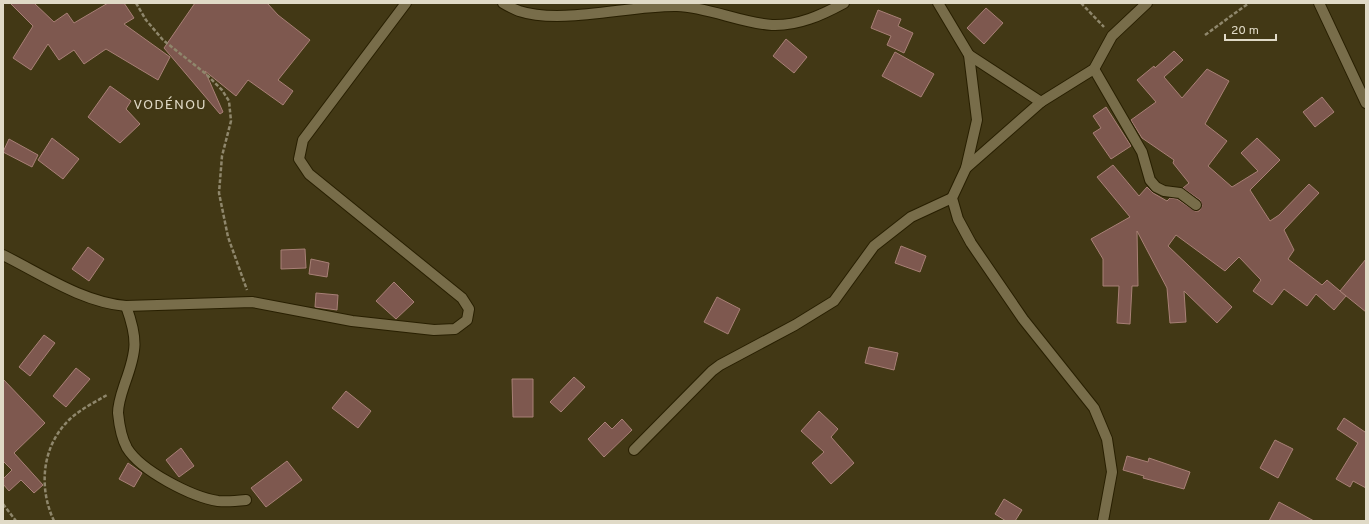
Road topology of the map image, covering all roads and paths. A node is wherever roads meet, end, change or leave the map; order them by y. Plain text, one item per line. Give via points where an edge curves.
1 (136, 3) edge
2 (406, 3) edge
3 (503, 3) edge
4 (844, 3) edge
5 (938, 3) edge
6 (1081, 3) edge
7 (1147, 3) edge
8 (1249, 3) edge
9 (1320, 3) edge
10 (1205, 35) dead end
11 (1112, 36) junction
12 (969, 55) junction
13 (1094, 69) junction
14 (1041, 102) junction
15 (1366, 103) edge
16 (966, 168) junction
17 (952, 198) junction
18 (1196, 205) dead end
19 (3, 255) edge
20 (252, 302) junction
21 (126, 306) junction
22 (126, 383) junction
23 (634, 450) dead end
24 (246, 500) dead end
25 (3, 504) edge
26 (16, 521) edge
27 (54, 521) edge
28 (1102, 521) edge

1 - 20 path via 163,40 206,74 229,100 231,121 222,156 219,193 228,237
2 - 20 street via 303,140 299,159 309,174 462,298 469,309 466,320 455,329 434,330 352,321
3 - 4 street via 519,11 546,16 678,6 772,25 802,23
5 - 12 street
6 - 11 path
7 - 11 street
8 - 10 path
9 - 15 street
11 - 13 street
12 - 14 street
12 - 16 street via 977,120
13 - 14 street
13 - 18 street via 1142,152 1150,180 1156,187 1180,193
14 - 16 street
16 - 17 street
17 - 23 street via 911,217 874,246 834,301 712,371
17 - 28 street via 958,219 975,249 1023,319 1094,408 1107,439 1112,472
19 - 21 street via 88,298
20 - 21 street
21 - 22 street via 135,334 136,348
22 - 24 street via 118,412 122,434 127,448 144,467 198,496 219,501
22 - 27 path via 71,418 56,435 48,453 45,477 46,502
25 - 26 path

